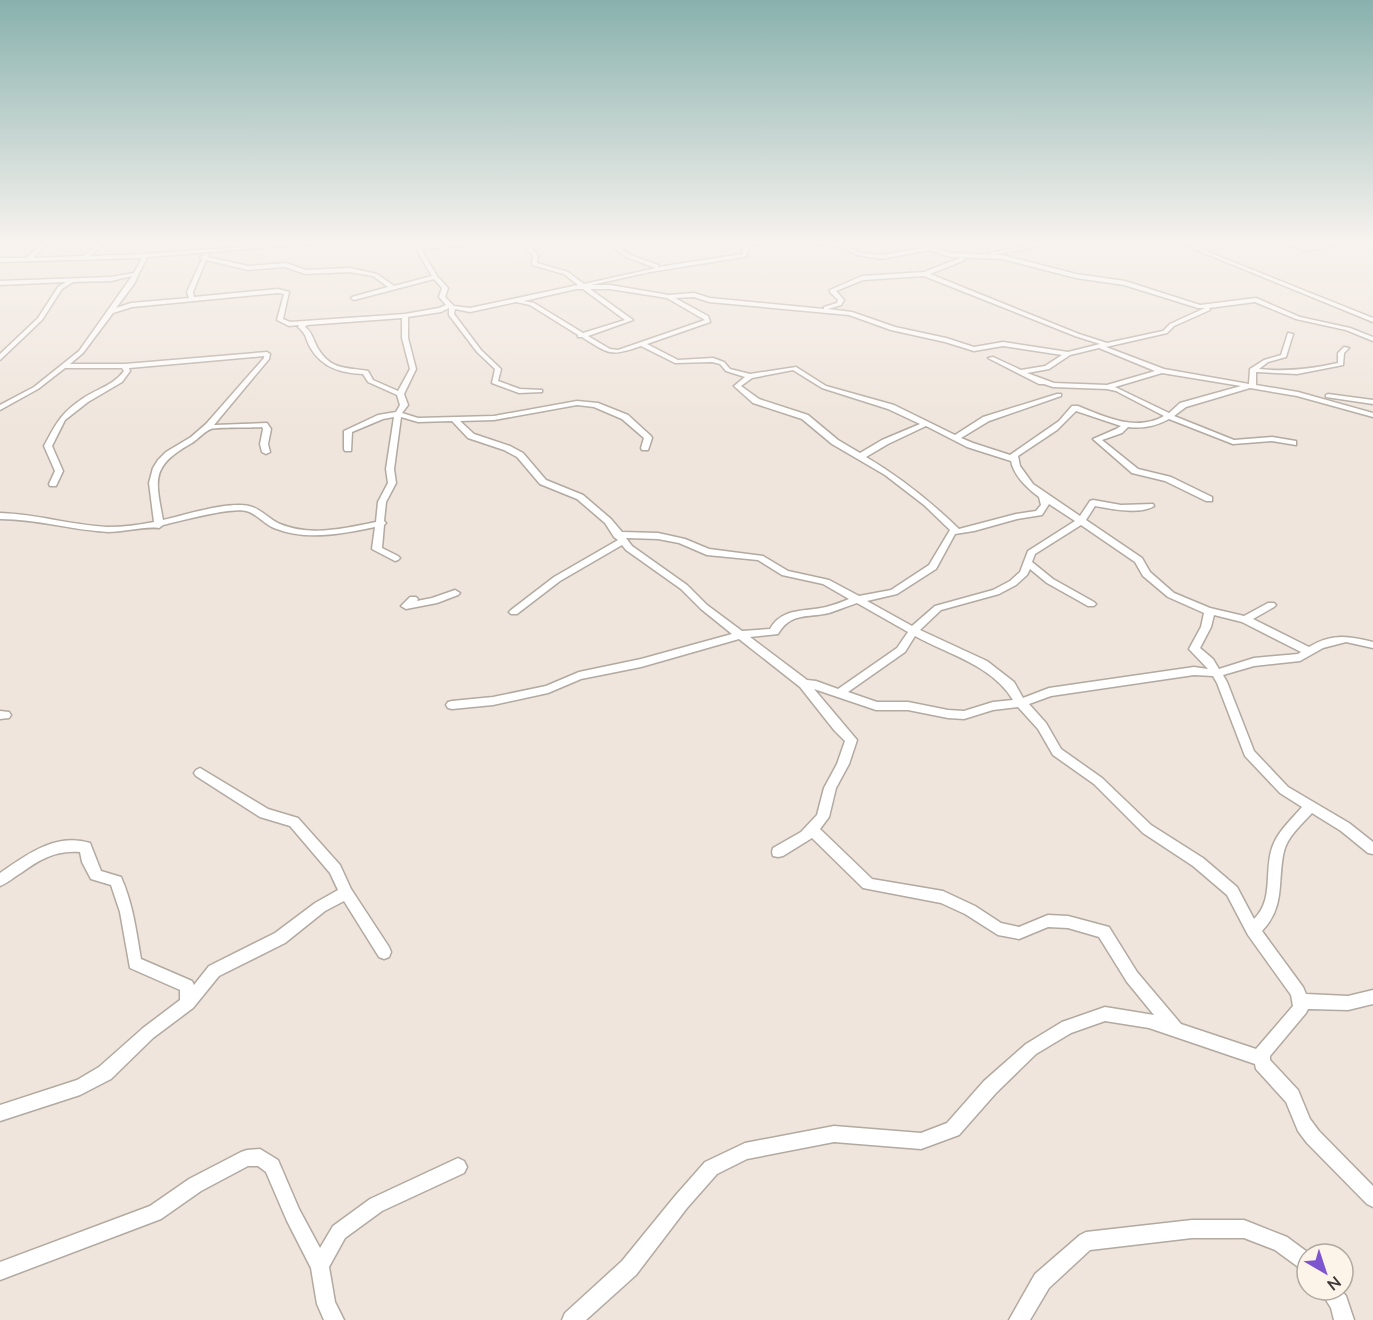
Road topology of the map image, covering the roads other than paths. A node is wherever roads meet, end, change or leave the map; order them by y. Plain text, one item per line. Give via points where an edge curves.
1 (50, 304) edge
2 (116, 304) edge
3 (145, 304) edge
4 (283, 304) edge
5 (449, 304) edge
6 (498, 304) edge
7 (530, 304) edge
8 (606, 304) edge
9 (681, 304) edge
10 (743, 304) edge
11 (839, 304) edge
12 (999, 304) edge
13 (1185, 304) edge
14 (1236, 304) edge
15 (1265, 304) edge
16 (1332, 304) edge
17 (451, 306) junction
18 (1212, 308) junction
19 (814, 311) junction
20 (110, 312) junction
21 (405, 316) junction
22 (1373, 320) edge
23 (304, 324) junction
24 (1290, 334) dead end
25 (580, 336) junction
26 (1373, 339) edge
27 (1108, 343) junction
28 (643, 345) junction
29 (1099, 346) junction
30 (1346, 348) dead end
31 (1068, 354) junction
32 (0, 358) edge
33 (991, 358) dead end
34 (64, 366) junction
35 (125, 366) junction
36 (1252, 370) junction
37 (1162, 371) junction
38 (1022, 372) dead end
39 (750, 376) junction
40 (1036, 380) junction
41 (1253, 385) junction
42 (1107, 387) junction
43 (540, 391) dead end
44 (400, 394) junction
45 (1298, 394) junction
46 (1067, 402) junction
47 (1373, 402) edge
48 (0, 408) edge
49 (398, 414) junction
50 (1373, 415) edge
51 (1169, 417) junction
52 (453, 418) junction
53 (926, 424) junction
54 (1127, 424) junction
55 (208, 427) junction
56 (956, 438) junction
57 (1293, 443) dead end
58 (645, 448) dead end
59 (348, 449) dead end
60 (266, 452) dead end
61 (861, 456) junction
62 (1014, 459) junction
63 (53, 484) dead end
64 (1043, 494) junction
65 (1209, 499) dead end
66 (1149, 506) dead end
67 (0, 516) edge
68 (1081, 521) junction
69 (382, 523) junction
70 (159, 525) junction
71 (957, 532) junction
72 (620, 538) junction
73 (395, 558) dead end
74 (1028, 563) junction
75 (455, 593) dead end
76 (412, 599) dead end
77 (860, 599) junction
78 (1091, 604) dead end
79 (1271, 605) dead end
80 (1210, 611) junction
81 (514, 612) dead end
82 (1245, 619) junction
83 (915, 630) junction
84 (740, 635) junction
85 (1373, 645) edge
86 (1308, 651) junction
87 (1216, 674) junction
88 (804, 684) junction
89 (839, 693) junction
90 (1021, 703) junction
91 (452, 705) dead end
92 (200, 773) dead end
93 (1311, 806) junction
94 (812, 829) junction
95 (1373, 849) edge
96 (778, 852) dead end
97 (0, 880) edge
98 (346, 893) junction
99 (1253, 930) junction
100 (384, 952) dead end
101 (1373, 997) edge
102 (1302, 1001) junction
103 (188, 1004) junction
104 (1176, 1030) junction
105 (1260, 1058) junction
106 (0, 1113) edge
107 (458, 1167) dead end
108 (1373, 1198) edge
109 (1295, 1254) edge
110 (320, 1266) junction
111 (0, 1271) edge
112 (1338, 1302) edge
113 (334, 1320) edge
114 (572, 1320) edge
115 (1018, 1320) edge
116 (1344, 1320) edge

1 - 32 street via 40,319
2 - 20 street
3 - 20 street
4 - 23 street via 281,323
5 - 17 street
6 - 17 street via 470,310
7 - 25 street
8 - 25 street via 630,320
9 - 28 street via 708,321
10 - 19 street
11 - 19 street
12 - 27 street
13 - 18 street
14 - 18 street
15 - 26 street via 1305,320
16 - 22 street
17 - 21 street
17 - 43 street via 451,314 498,369 494,382 519,391
18 - 27 street via 1172,325 1166,332
19 - 31 street via 850,313 893,329 974,349 1003,344
20 - 34 street via 81,352
21 - 23 street
21 - 44 street via 405,338 413,369
23 - 44 street via 301,327 308,332 310,343 322,359 341,370 366,372 370,381
24 - 36 street via 1284,356
25 - 28 street via 613,352
27 - 29 street
28 - 39 street via 677,362 713,360 728,370
29 - 31 street
29 - 37 street
30 - 36 street via 1341,353 1341,364 1300,374
31 - 38 street via 1047,368
33 - 40 street
34 - 35 street
34 - 48 street via 36,388
35 - 55 street via 267,354
35 - 63 street via 127,371 120,381 72,410 51,436 48,446 59,471
36 - 41 street
37 - 41 street
37 - 42 street
39 - 53 street via 794,368 824,387 891,407
39 - 61 street via 737,386 741,393 805,417 835,442
40 - 42 street via 1053,385
40 - 46 street
41 - 45 street
41 - 51 street via 1176,408
42 - 51 street
44 - 49 street via 404,405
45 - 47 street
45 - 50 street
46 - 54 street
46 - 56 street via 986,419
46 - 62 street via 1067,420 1019,451
49 - 52 street via 417,420
49 - 59 street via 348,431
49 - 69 street via 390,469 392,483 382,502
51 - 54 street via 1143,427
51 - 57 street via 1233,442 1272,439
52 - 58 street via 494,418 578,404 595,405 633,423 648,438
52 - 72 street via 471,436 520,455 543,482 580,497 608,520
53 - 56 street
53 - 61 street
54 - 65 street via 1096,439 1135,471 1168,479
55 - 60 street via 264,425
55 - 70 street via 172,449 160,462 153,481
56 - 62 street
61 - 71 street via 888,472
62 - 64 street via 1017,470
64 - 68 street
64 - 71 street via 1045,505 1039,513 1014,515
66 - 68 street via 1121,508 1093,503
67 - 70 street via 36,517 95,530
68 - 74 street via 1031,552
68 - 80 street via 1139,560 1146,574 1171,595
69 - 70 street via 310,534 279,527 240,508
69 - 73 street via 377,549
71 - 77 street via 952,532 933,567 894,592
72 - 77 street via 658,536 707,552 759,558 785,573 826,582
72 - 81 street
72 - 84 street
74 - 78 street via 1050,581
74 - 83 street via 1014,583 938,608
75 - 76 street via 434,602 406,606
77 - 83 street
77 - 84 street via 826,610 790,615 774,632
79 - 82 street
80 - 82 street
80 - 87 street via 1194,649
82 - 86 street
83 - 89 street via 901,650
83 - 90 street via 983,664 1010,685
84 - 88 street
84 - 91 street via 579,676 548,689
85 - 86 street via 1346,639
86 - 87 street via 1300,657 1254,662
87 - 90 street via 1194,671 1081,687 1049,692
87 - 93 street via 1249,753 1284,790
88 - 89 street
88 - 94 street via 851,740 830,788 823,817
89 - 90 street via 876,706 908,706 964,716 993,706
90 - 99 street via 1042,726 1057,752 1098,781 1147,829 1198,862 1232,891
92 - 98 street via 264,813 294,822 335,869
93 - 95 street
93 - 99 street via 1287,832 1278,849 1272,903 1266,917
94 - 96 street
94 - 104 street via 868,884 943,897 998,929 1019,933 1048,921 1104,932 1132,976
97 - 103 street via 44,851 65,844 85,847 96,875 116,881 123,895 135,963 187,986
98 - 100 street
98 - 103 street via 320,907 280,938 214,972
99 - 102 street via 1286,972
101 - 102 street via 1348,1003
102 - 105 street
103 - 106 street via 148,1033 105,1073 81,1087
104 - 105 street
104 - 114 street via 1105,1014 1067,1027 1030,1049 953,1129 921,1141 834,1134 745,1151 711,1168 629,1268
105 - 108 street via 1292,1096 1313,1137
107 - 110 street via 376,1205 339,1232
109 - 115 street via 1281,1243 1244,1229 1192,1228 1086,1241 1042,1281
110 - 111 street via 272,1166 260,1157 247,1158 195,1185 155,1213
110 - 113 street via 326,1304
112 - 116 street

